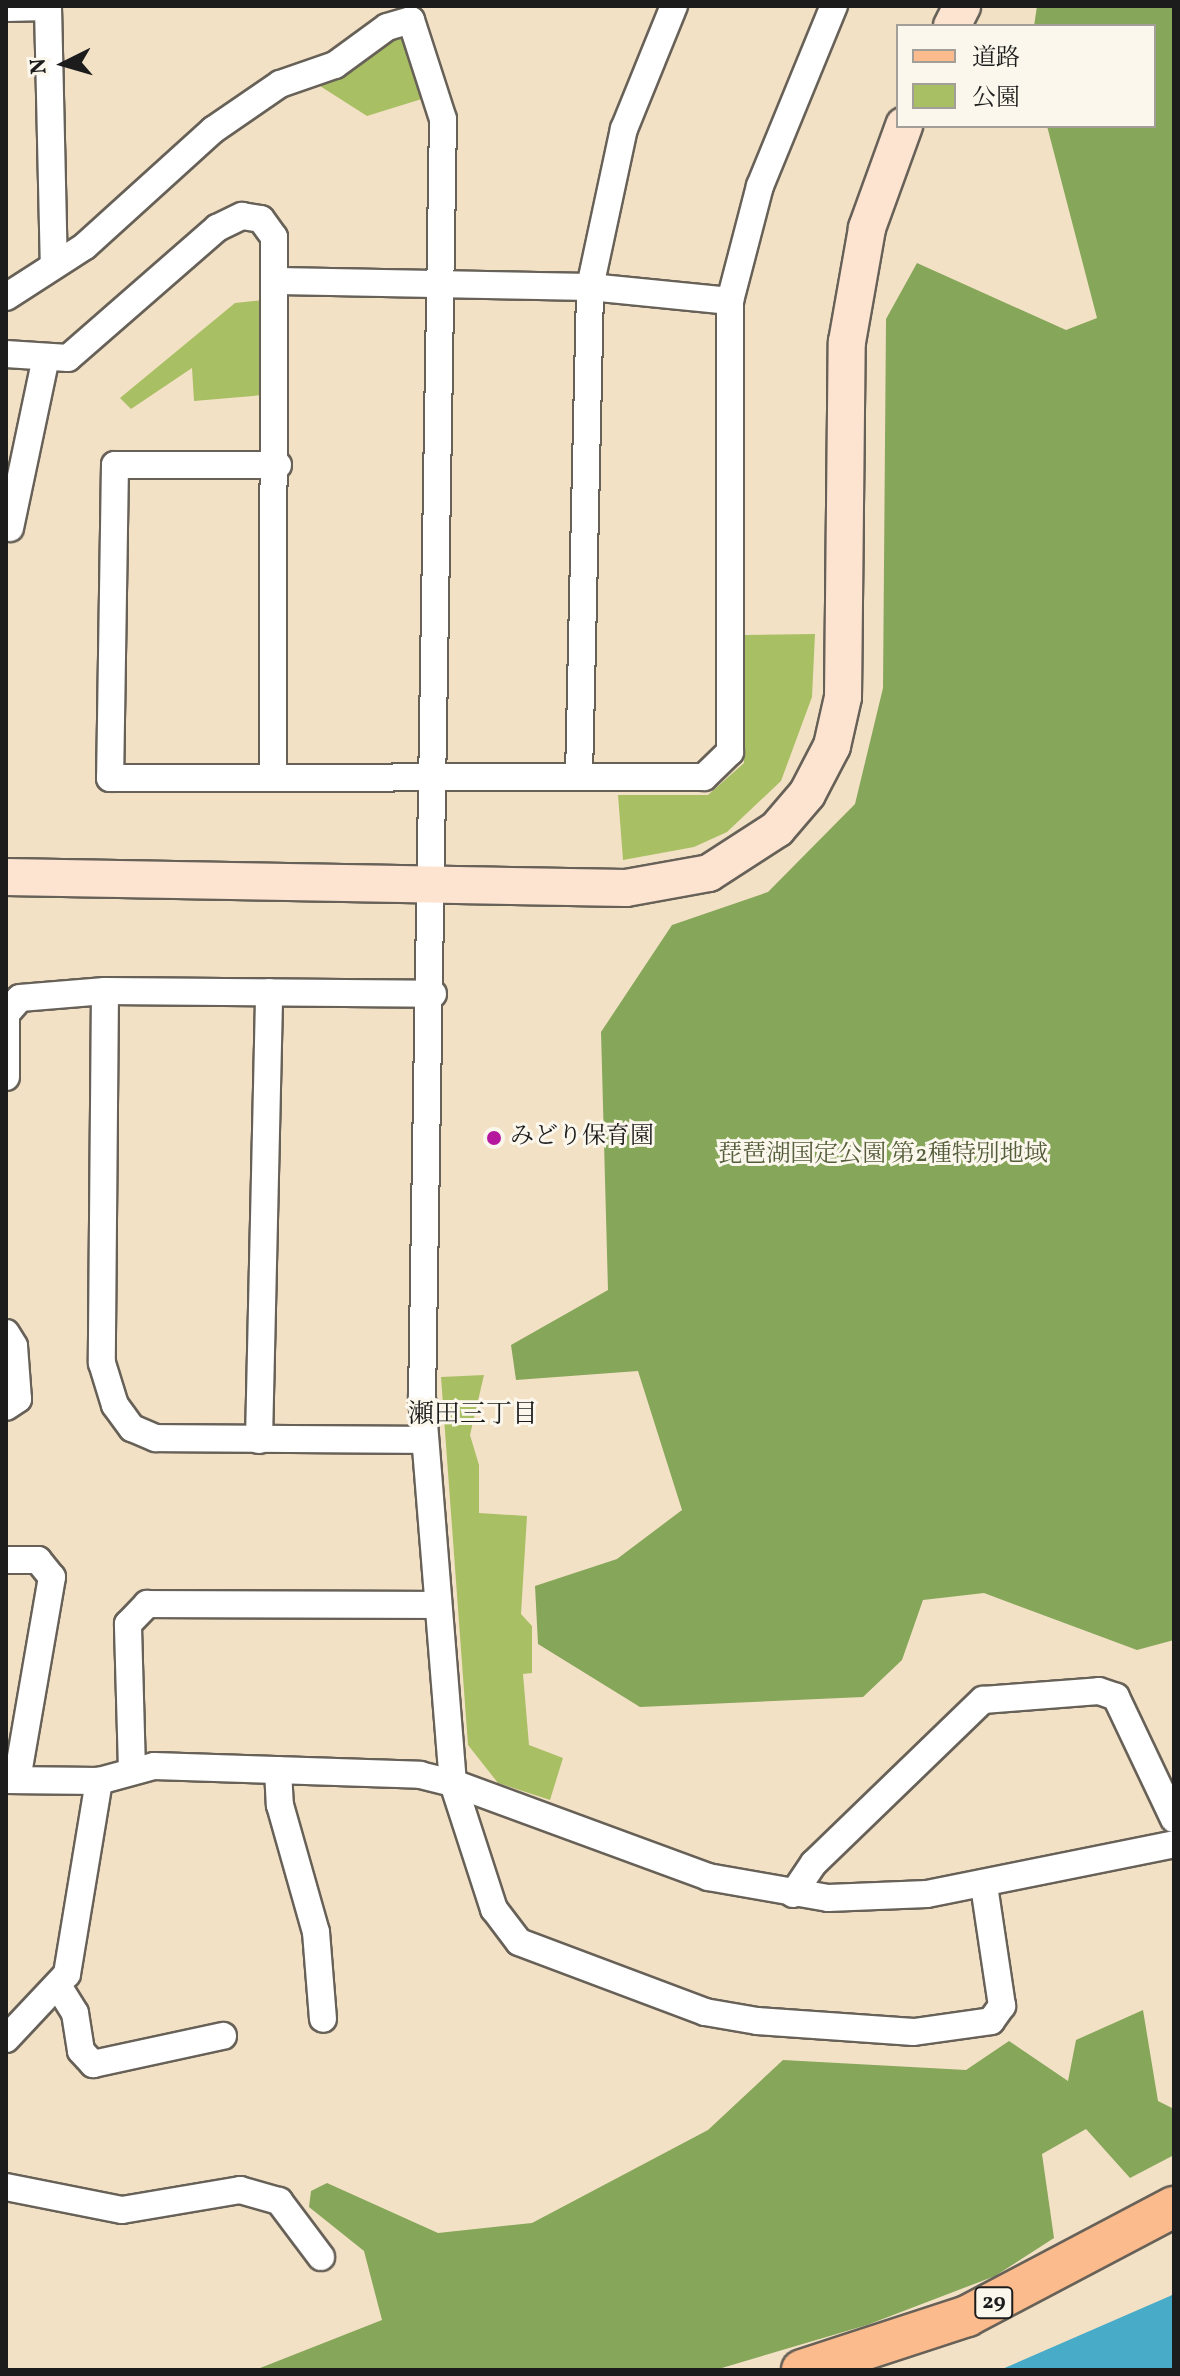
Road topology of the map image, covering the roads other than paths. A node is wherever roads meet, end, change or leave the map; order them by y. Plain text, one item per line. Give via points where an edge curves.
1 (674, 6) edge
2 (834, 6) edge
3 (962, 6) edge
4 (6, 8) edge
5 (953, 24) edge
6 (903, 128) edge
7 (54, 263) junction
8 (279, 281) junction
9 (438, 284) junction
10 (590, 287) junction
11 (6, 297) edge
12 (730, 301) junction
13 (6, 354) edge
14 (45, 362) junction
15 (278, 465) junction
16 (10, 528) dead end
17 (273, 776) junction
18 (434, 776) junction
19 (579, 776) junction
20 (6, 877) edge
21 (433, 886) junction
22 (105, 991) junction
23 (269, 992) junction
24 (433, 994) junction
25 (6, 1015) edge
26 (6, 1077) edge
27 (6, 1333) edge
28 (6, 1407) edge
29 (259, 1440) junction
30 (425, 1440) junction
31 (6, 1560) edge
32 (437, 1605) junction
33 (132, 1770) junction
34 (278, 1770) junction
35 (12, 1780) edge
36 (99, 1781) junction
37 (453, 1783) junction
38 (1174, 1819) edge
39 (1174, 1844) edge
40 (984, 1885) junction
41 (793, 1894) junction
42 (60, 1989) junction
43 (323, 2019) dead end
44 (223, 2036) dead end
45 (6, 2039) edge
46 (6, 2187) edge
47 (1174, 2207) edge
48 (321, 2257) dead end
49 (802, 2370) edge

1 - 10 street via 624,129
2 - 12 street via 760,186
3 - 5 street
4 - 7 street via 48,7
6 - 21 street via 885,167 855,284 845,426 843,697 832,746 807,794 741,856 671,883
7 - 9 street via 85,246 213,130 280,84 335,65 387,27 411,20 443,119
7 - 11 street
8 - 9 street
8 - 14 street via 274,237 261,219 242,216 217,228 68,358
8 - 15 street
9 - 10 street
9 - 18 street
10 - 12 street
10 - 19 street
12 - 19 street via 730,752 704,777
13 - 14 street
14 - 16 street
15 - 17 street
15 - 17 street via 115,465 110,778
17 - 18 street
18 - 19 street
18 - 21 street
20 - 21 street
21 - 24 street
22 - 23 street
22 - 25 street via 20,998
22 - 29 street via 102,1363 115,1405 132,1428 156,1438
23 - 24 street
23 - 29 street
24 - 30 street
25 - 26 street
27 - 28 street via 14,1346 18,1399
29 - 30 street
30 - 32 street
31 - 35 street via 38,1560 52,1577
32 - 33 street via 147,1604 128,1624
32 - 37 street
33 - 34 street
33 - 36 street
34 - 37 street via 420,1775
34 - 43 street via 280,1805 316,1932
35 - 36 street
36 - 42 street
37 - 40 street via 505,1930 705,2012 867,2030 991,2021 1002,2006
37 - 41 street via 708,1877
38 - 41 street via 1116,1697 1099,1691 983,1700 814,1863
39 - 40 street
40 - 41 street via 872,1898
42 - 44 street via 75,2013 81,2051 93,2064
42 - 45 street
46 - 48 street via 122,2210 240,2190 279,2201
47 - 49 main road, 29 via 967,2316

